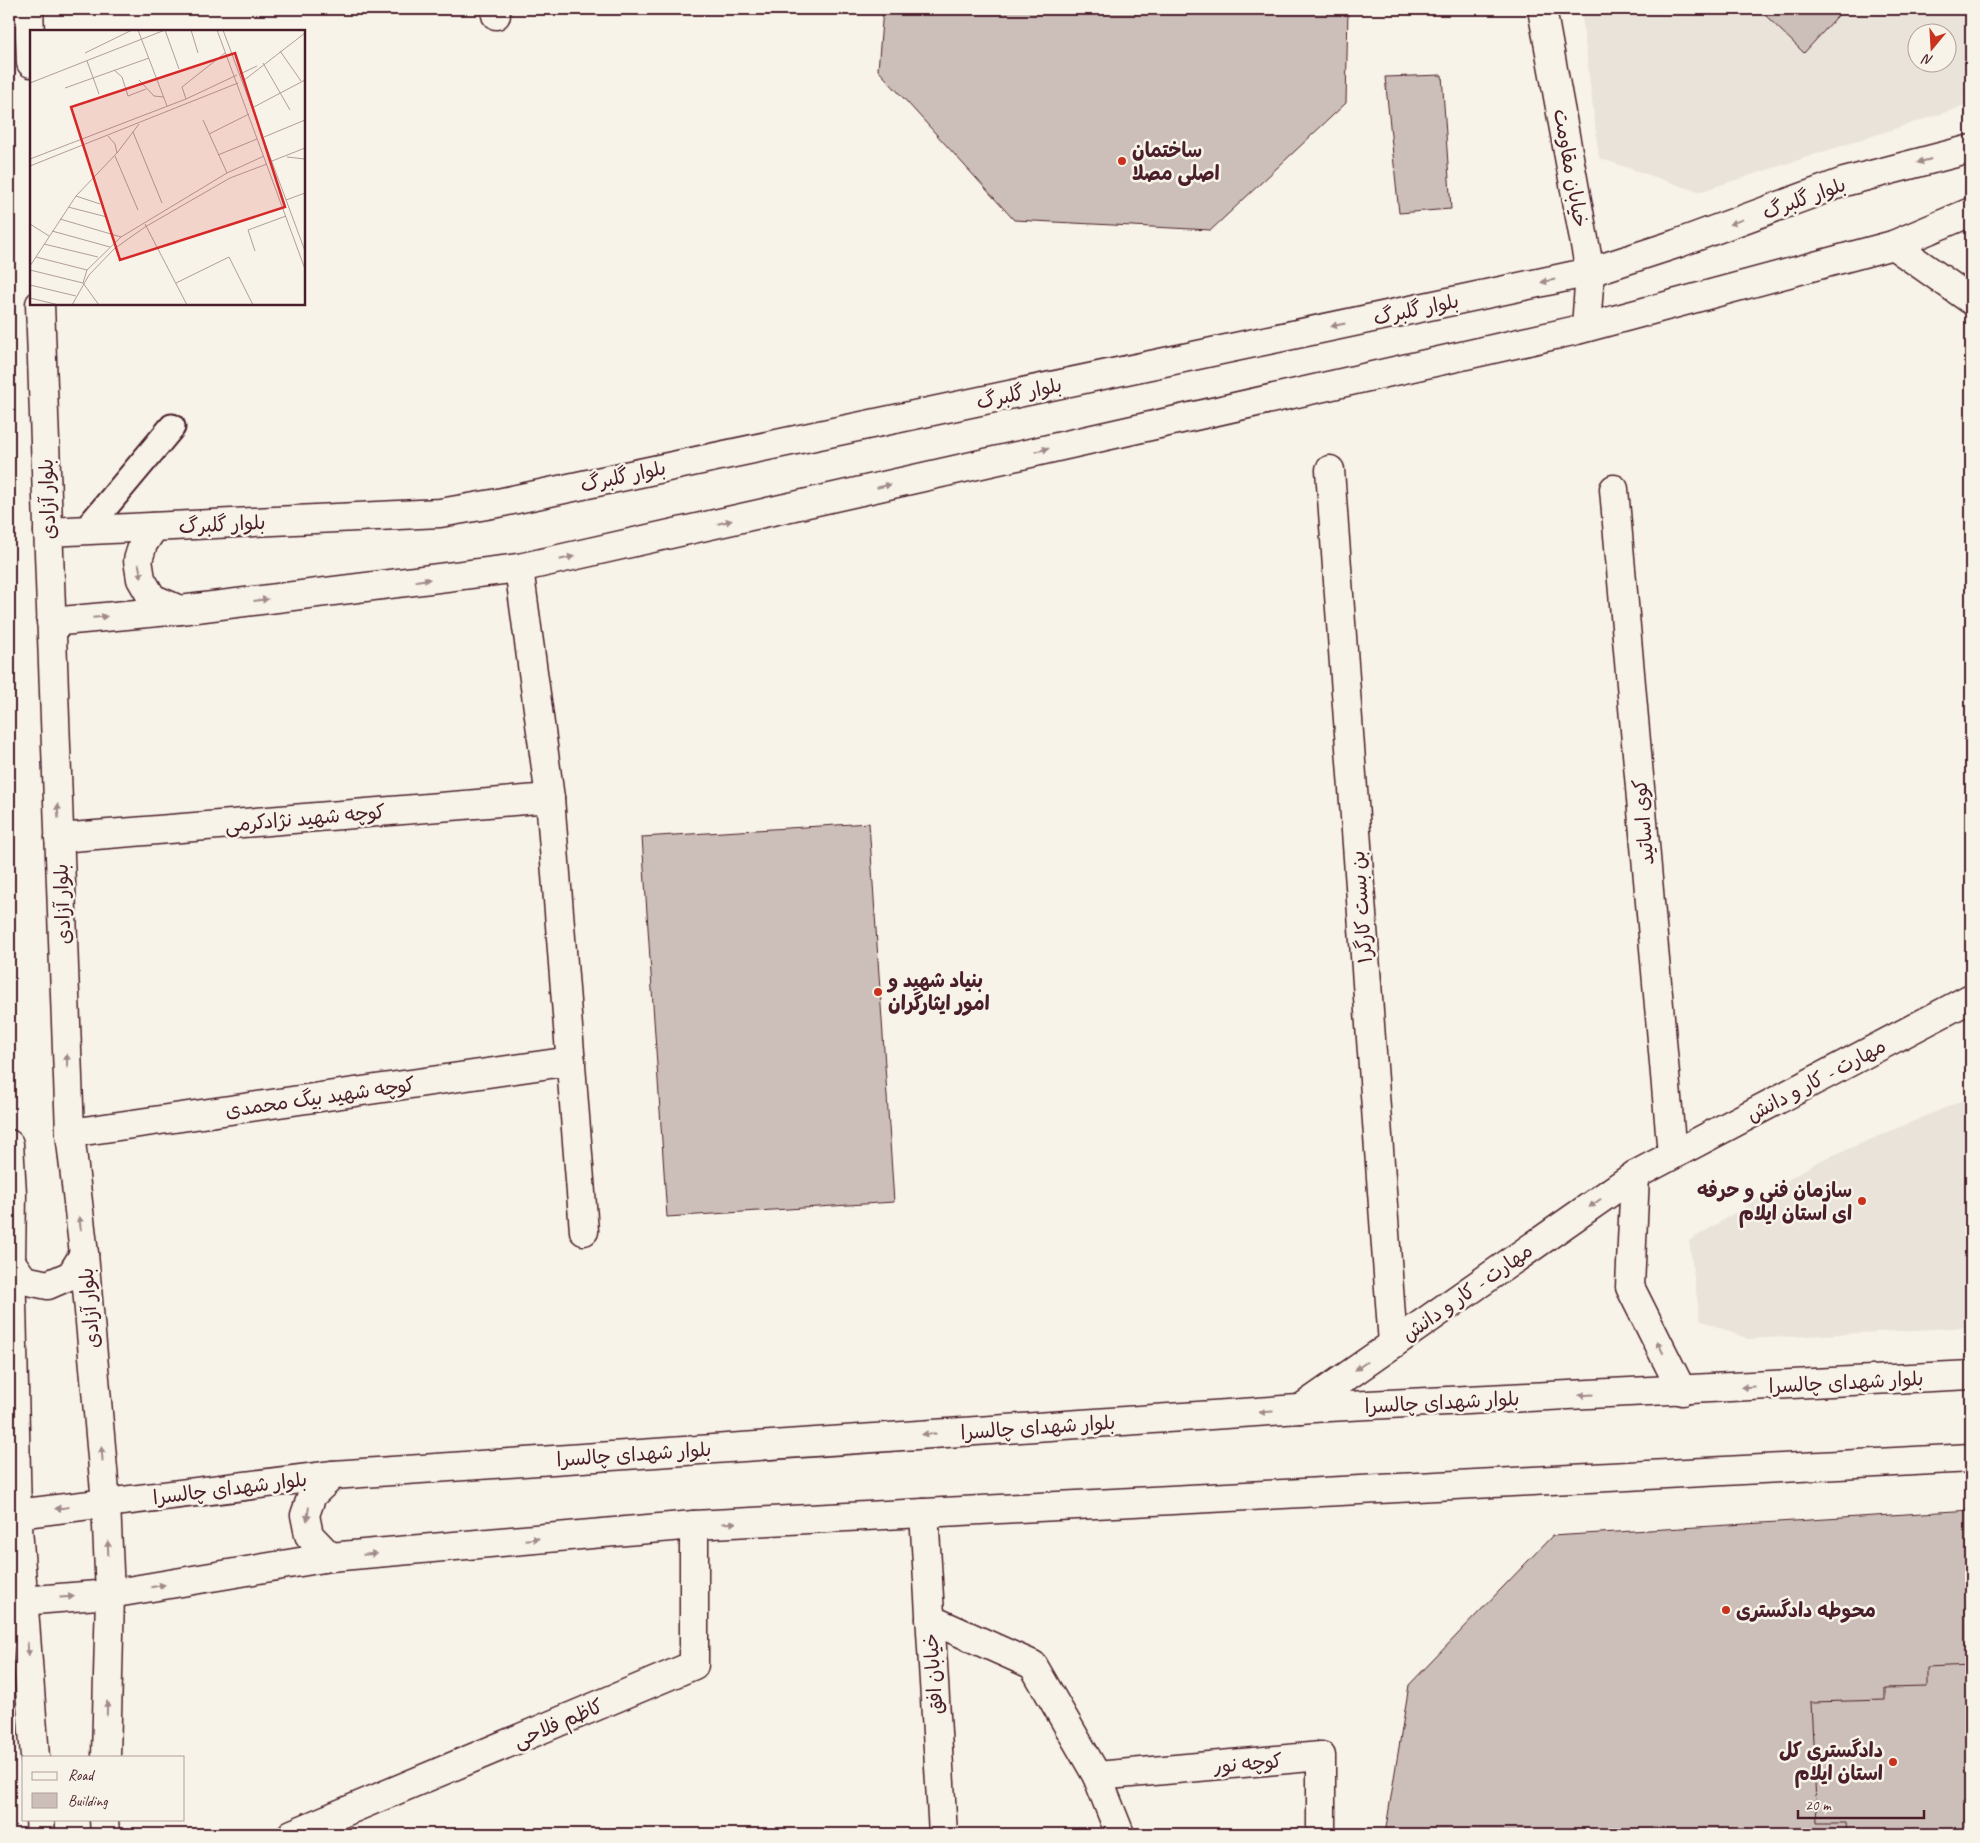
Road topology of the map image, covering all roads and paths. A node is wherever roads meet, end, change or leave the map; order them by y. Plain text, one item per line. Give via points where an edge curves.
1 (29, 9) edge
2 (1542, 9) edge
3 (30, 36) edge
4 (1971, 149) edge
5 (1971, 212) edge
6 (1893, 245) junction
7 (1590, 272) junction
8 (1971, 300) edge
9 (40, 305) edge
10 (1586, 327) junction
11 (172, 427) dead end
12 (1330, 470) dead end
13 (1614, 489) dead end
14 (154, 527) junction
15 (86, 530) junction
16 (48, 532) junction
17 (519, 568) junction
18 (180, 610) junction
19 (51, 622) junction
20 (550, 798) junction
21 (60, 838) junction
22 (1971, 998) edge
23 (571, 1061) junction
24 (70, 1133) junction
25 (9, 1144) edge
26 (1672, 1155) junction
27 (1635, 1175) junction
28 (10, 1193) edge
29 (584, 1231) dead end
30 (84, 1254) junction
31 (11, 1262) junction
32 (1393, 1344) junction
33 (1971, 1375) edge
34 (1682, 1391) junction
35 (1299, 1409) junction
36 (1971, 1458) edge
37 (333, 1475) junction
38 (106, 1503) junction
39 (924, 1514) junction
40 (13, 1516) edge
41 (694, 1525) junction
42 (330, 1557) junction
43 (110, 1594) junction
44 (16, 1601) edge
45 (930, 1619) junction
46 (35, 1756) edge
47 (106, 1756) edge
48 (1098, 1776) junction
49 (292, 1834) edge
50 (943, 1834) edge
51 (1120, 1834) edge
52 (1321, 1834) edge

1 - 3 street
2 - 7 street, خیابان مقاومت
4 -> 7 street, بلوار گلبرگ via 1844,182
5 - 6 street
6 - 8 street
6 - 10 street
7 - 10 street, خیابان مقاومت
7 -> 14 street, بلوار گلبرگ via 498,503 440,513
9 - 16 street, بلوار آزادی
17 -> 10 street
11 - 15 lane
12 - 32 street, بن بست کارگر۱
13 - 26 street, کوی اساتید
14 - 15 street, بلوار گلبرگ
14 -> 18 street via 138,560 141,579 152,598
15 - 16 street, بلوار گلبرگ
16 - 19 street, بلوار آزادی
18 -> 17 street
17 - 20 street
19 -> 18 street
21 -> 19 street, بلوار آزادی
20 - 21 street, کوچه شهید نژادکرمی
20 - 23 street
24 -> 21 street, بلوار آزادی
22 - 26 street, مهارت - کار و دانش
23 - 24 street, کوچه شهید بیگ محمدی
23 - 29 street
30 -> 24 street, بلوار آزادی
25 - 28 street
26 - 27 street, مهارت - کار و دانش
27 -> 32 street, مهارت - کار و دانش
34 -> 27 street via 1630,1286
28 - 31 street
30 - 31 street via 71,1275 48,1285 24,1280
38 -> 30 street, بلوار آزادی
31 - 40 street
32 -> 35 street, مهارت - کار و دانش
33 -> 34 street, بلوار شهدای چالسرا
34 -> 35 street, بلوار شهدای چالسرا
35 -> 37 street, بلوار شهدای چالسرا
36 - 39 street
37 - 38 street, بلوار شهدای چالسرا
37 -> 42 street via 312,1495 305,1515 309,1535
38 -> 40 street, بلوار شهدای چالسرا
43 -> 38 street, بلوار آزادی
41 -> 39 street
39 - 45 street, خیابان افق
40 - 44 street
42 -> 41 street
41 - 49 street, کاظم فلاحی via 694,1666
43 -> 42 street
44 -> 43 street
47 -> 43 street
44 -> 46 street
45 - 48 street via 1033,1665
45 - 50 street, خیابان افق
48 - 51 street
48 - 52 street, کوچه نور via 1321,1756

